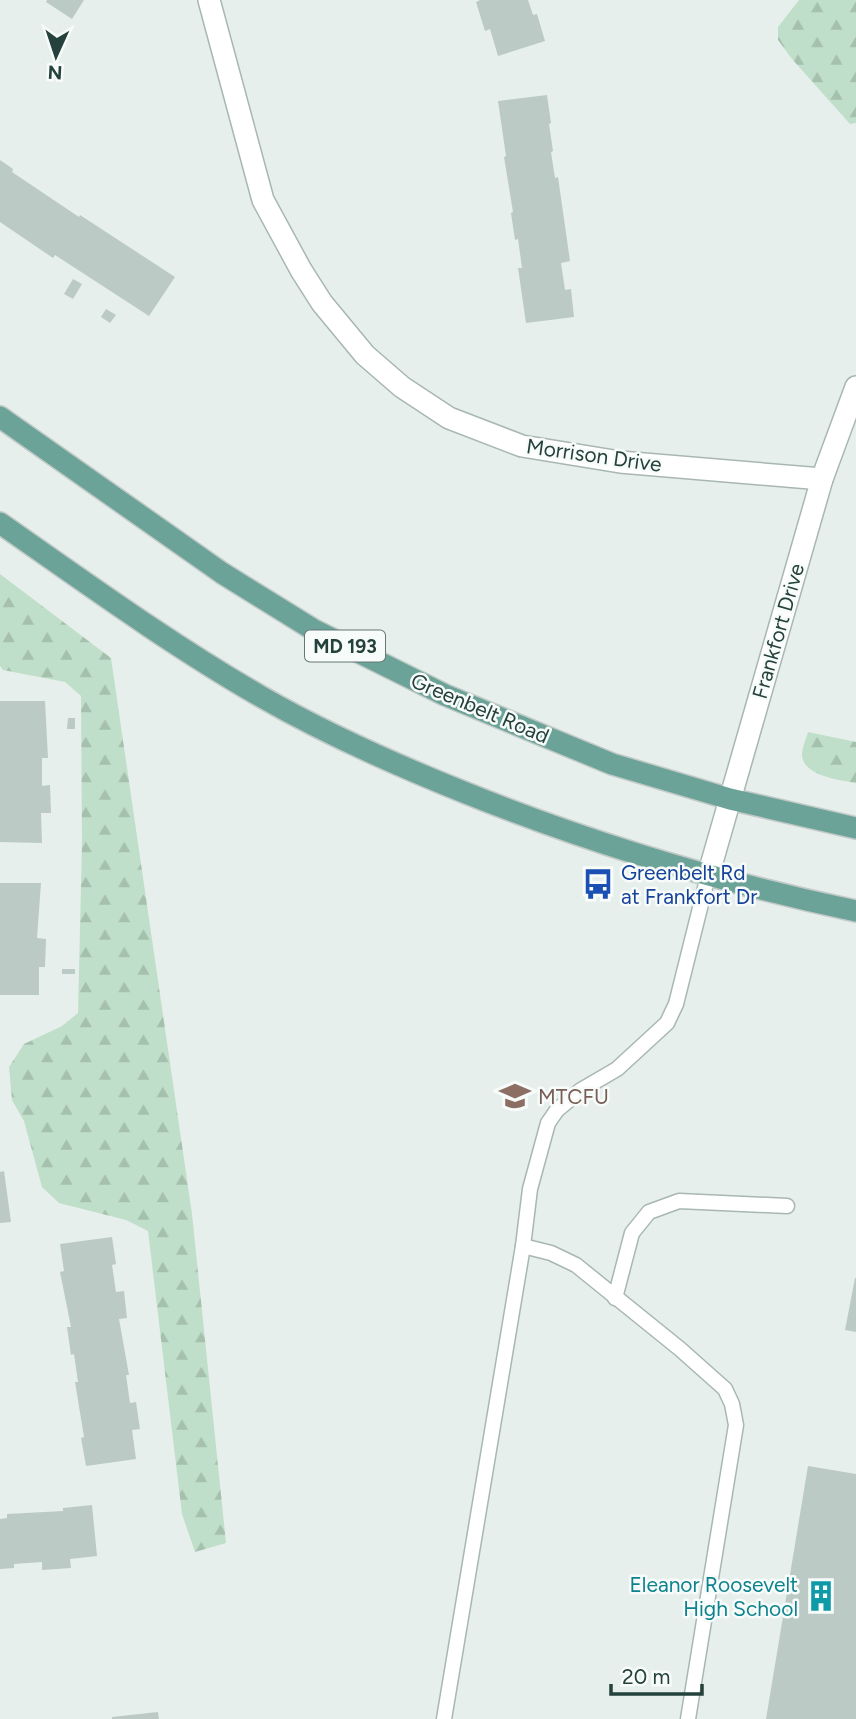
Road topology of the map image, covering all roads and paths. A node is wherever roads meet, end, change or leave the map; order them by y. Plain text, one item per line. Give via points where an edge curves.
1 (209, 0) edge
2 (856, 387) edge
3 (0, 417) edge
4 (822, 479) junction
5 (0, 523) edge
6 (730, 799) junction
7 (856, 828) edge
8 (708, 876) junction
9 (856, 911) edge
10 (787, 1206) dead end
11 (523, 1246) junction
12 (615, 1297) junction
13 (444, 1719) edge
14 (688, 1719) edge

1 - 4 street, Morrison Drive via 264,200 322,303 365,355 402,387 449,418 522,446 620,462
2 - 4 street, Frankfort Drive
3 - 6 main road, Greenbelt Road / MD 193 via 222,573 314,630 445,695 612,764
4 - 6 street, Frankfort Drive
5 - 8 main road via 142,623 261,697 374,756 547,825
6 - 7 main road, Greenbelt Road / MD 193
6 - 8 street, Frankfort Drive
8 - 9 main road
8 - 11 lane via 667,1023 548,1122 530,1189
10 - 12 lane via 679,1201 649,1212 632,1233
11 - 12 lane via 576,1265
11 - 13 lane
12 - 14 lane via 725,1389 736,1424

